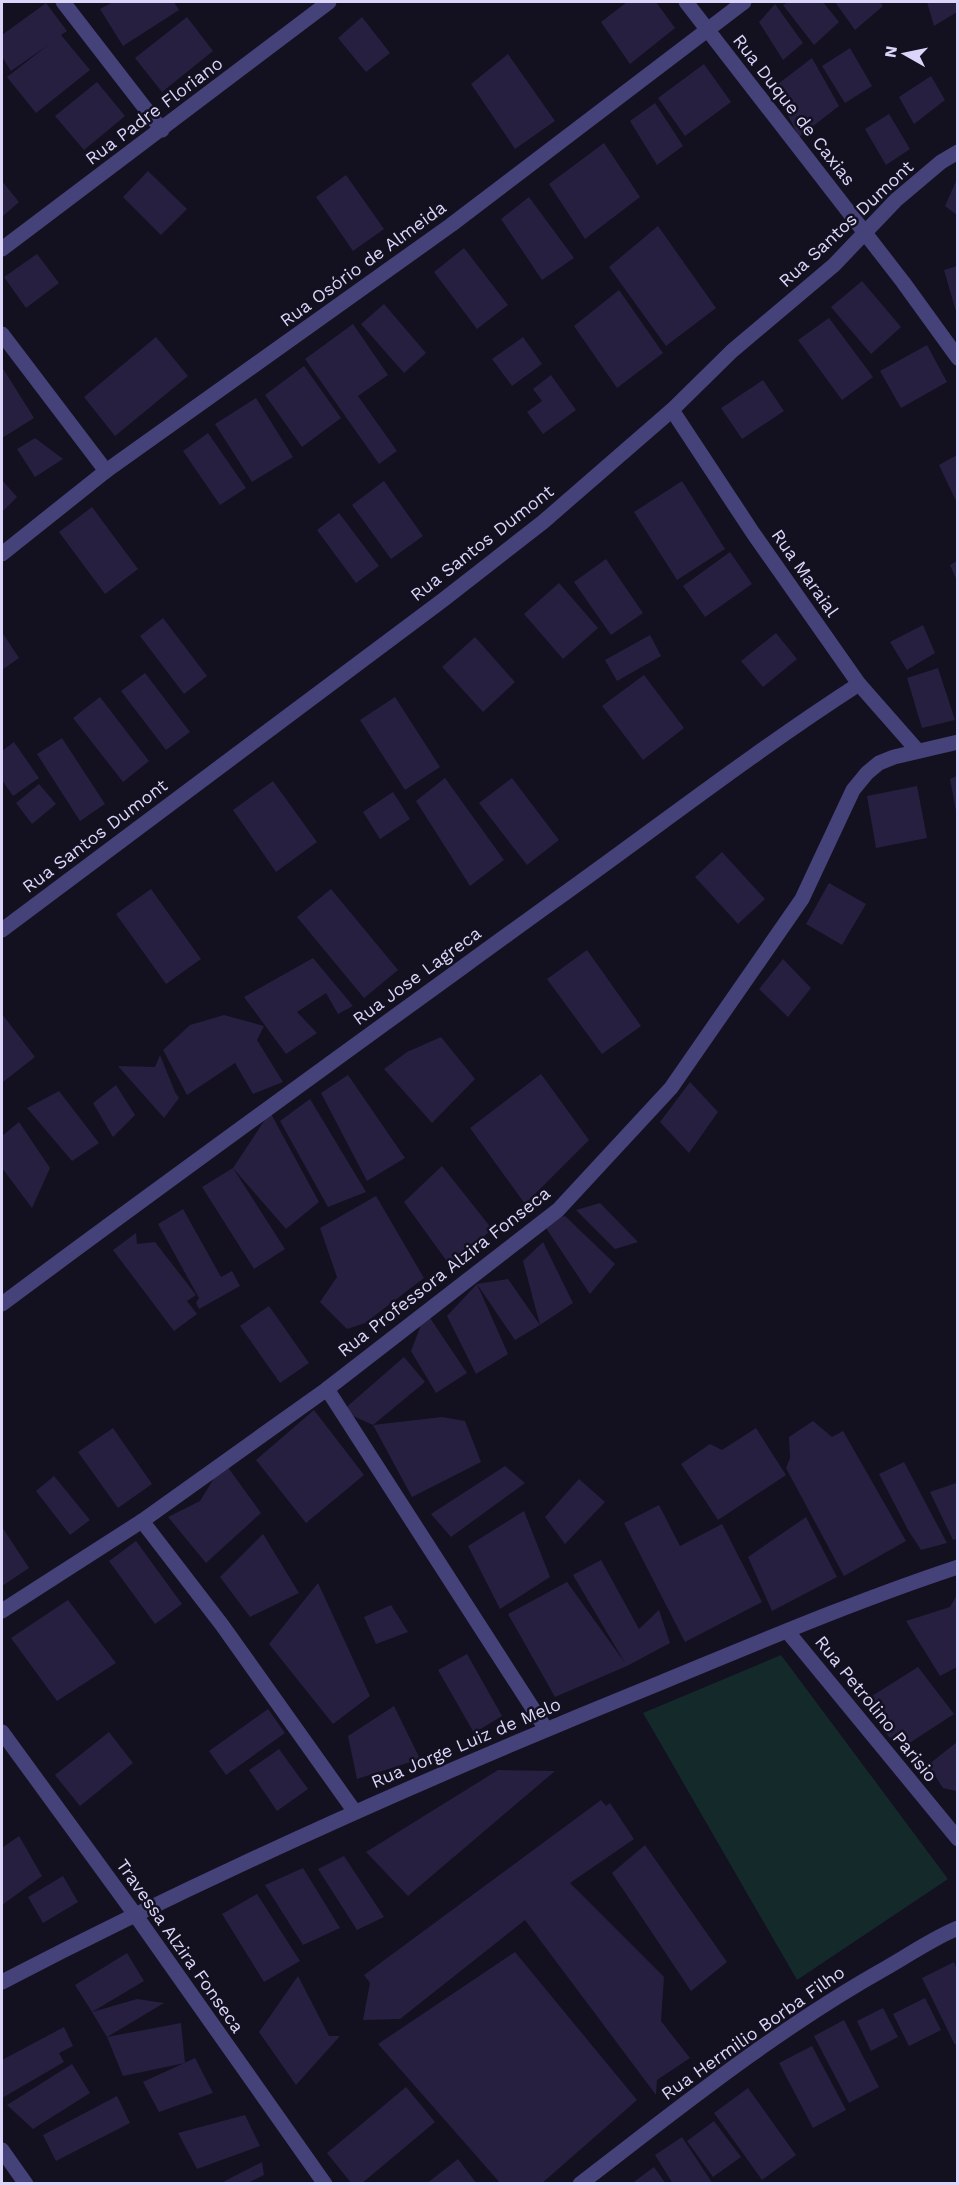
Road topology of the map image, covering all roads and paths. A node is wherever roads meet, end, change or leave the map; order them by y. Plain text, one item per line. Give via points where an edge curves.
1 (63, 2) edge
2 (328, 2) edge
3 (686, 2) edge
4 (744, 2) edge
5 (707, 31) junction
6 (162, 130) junction
7 (957, 152) edge
8 (865, 234) junction
9 (2, 249) edge
10 (2, 334) edge
11 (955, 349) edge
12 (672, 410) junction
13 (106, 471) junction
14 (2, 554) edge
15 (859, 684) junction
16 (957, 742) edge
17 (917, 750) junction
18 (2, 930) edge
19 (2, 1304) edge
20 (327, 1389) junction
21 (142, 1521) junction
22 (957, 1567) edge
23 (2, 1611) edge
24 (788, 1631) junction
25 (546, 1729) junction
26 (2, 1732) edge
27 (355, 1812) junction
28 (957, 1839) edge
29 (134, 1913) junction
30 (957, 1928) edge
31 (2, 1983) edge
32 (2, 2150) edge
33 (26, 2184) edge
34 (325, 2184) edge
35 (580, 2184) edge

1 - 6 street
2 - 6 street, Rua Padre Floriano
3 - 5 street, Rua Duque de Caxias
4 - 5 street, Rua Osório de Almeida
5 - 8 street, Rua Duque de Caxias
5 - 13 street, Rua Osório de Almeida via 451,225
6 - 9 street, Rua Padre Floriano
7 - 8 street, Rua Santos Dumont via 896,200
8 - 11 street, Rua Duque de Caxias
8 - 12 street, Rua Santos Dumont via 808,289 732,351
10 - 13 street
12 - 15 street, Rua Maraial
12 - 18 street, Rua Santos Dumont via 543,522 443,600
13 - 14 street, Rua Osório de Almeida
15 - 17 street, Rua Maraial
15 - 19 street, Rua Jose Lagreca via 780,735
16 - 17 street
17 - 20 street, Rua Professora Alzira Fonseca via 879,763 853,790 802,899 671,1088 558,1210
20 - 21 street, Rua Professora Alzira Fonseca
20 - 25 street
21 - 23 street, Rua Professora Alzira Fonseca
21 - 27 street via 229,1634
22 - 24 street, Rua Jorge Luiz de Melo
24 - 25 street, Rua Jorge Luiz de Melo
24 - 28 street, Rua Petrolino Parisio
25 - 27 street, Rua Jorge Luiz de Melo
26 - 29 street, Travessa Alzira Fonseca
27 - 29 street, Rua Jorge Luiz de Melo
29 - 31 street, Rua Jorge Luiz de Melo
29 - 34 street, Travessa Alzira Fonseca
30 - 35 street, Rua Hermilio Borba Filho via 846,1990 785,2030
32 - 33 street

